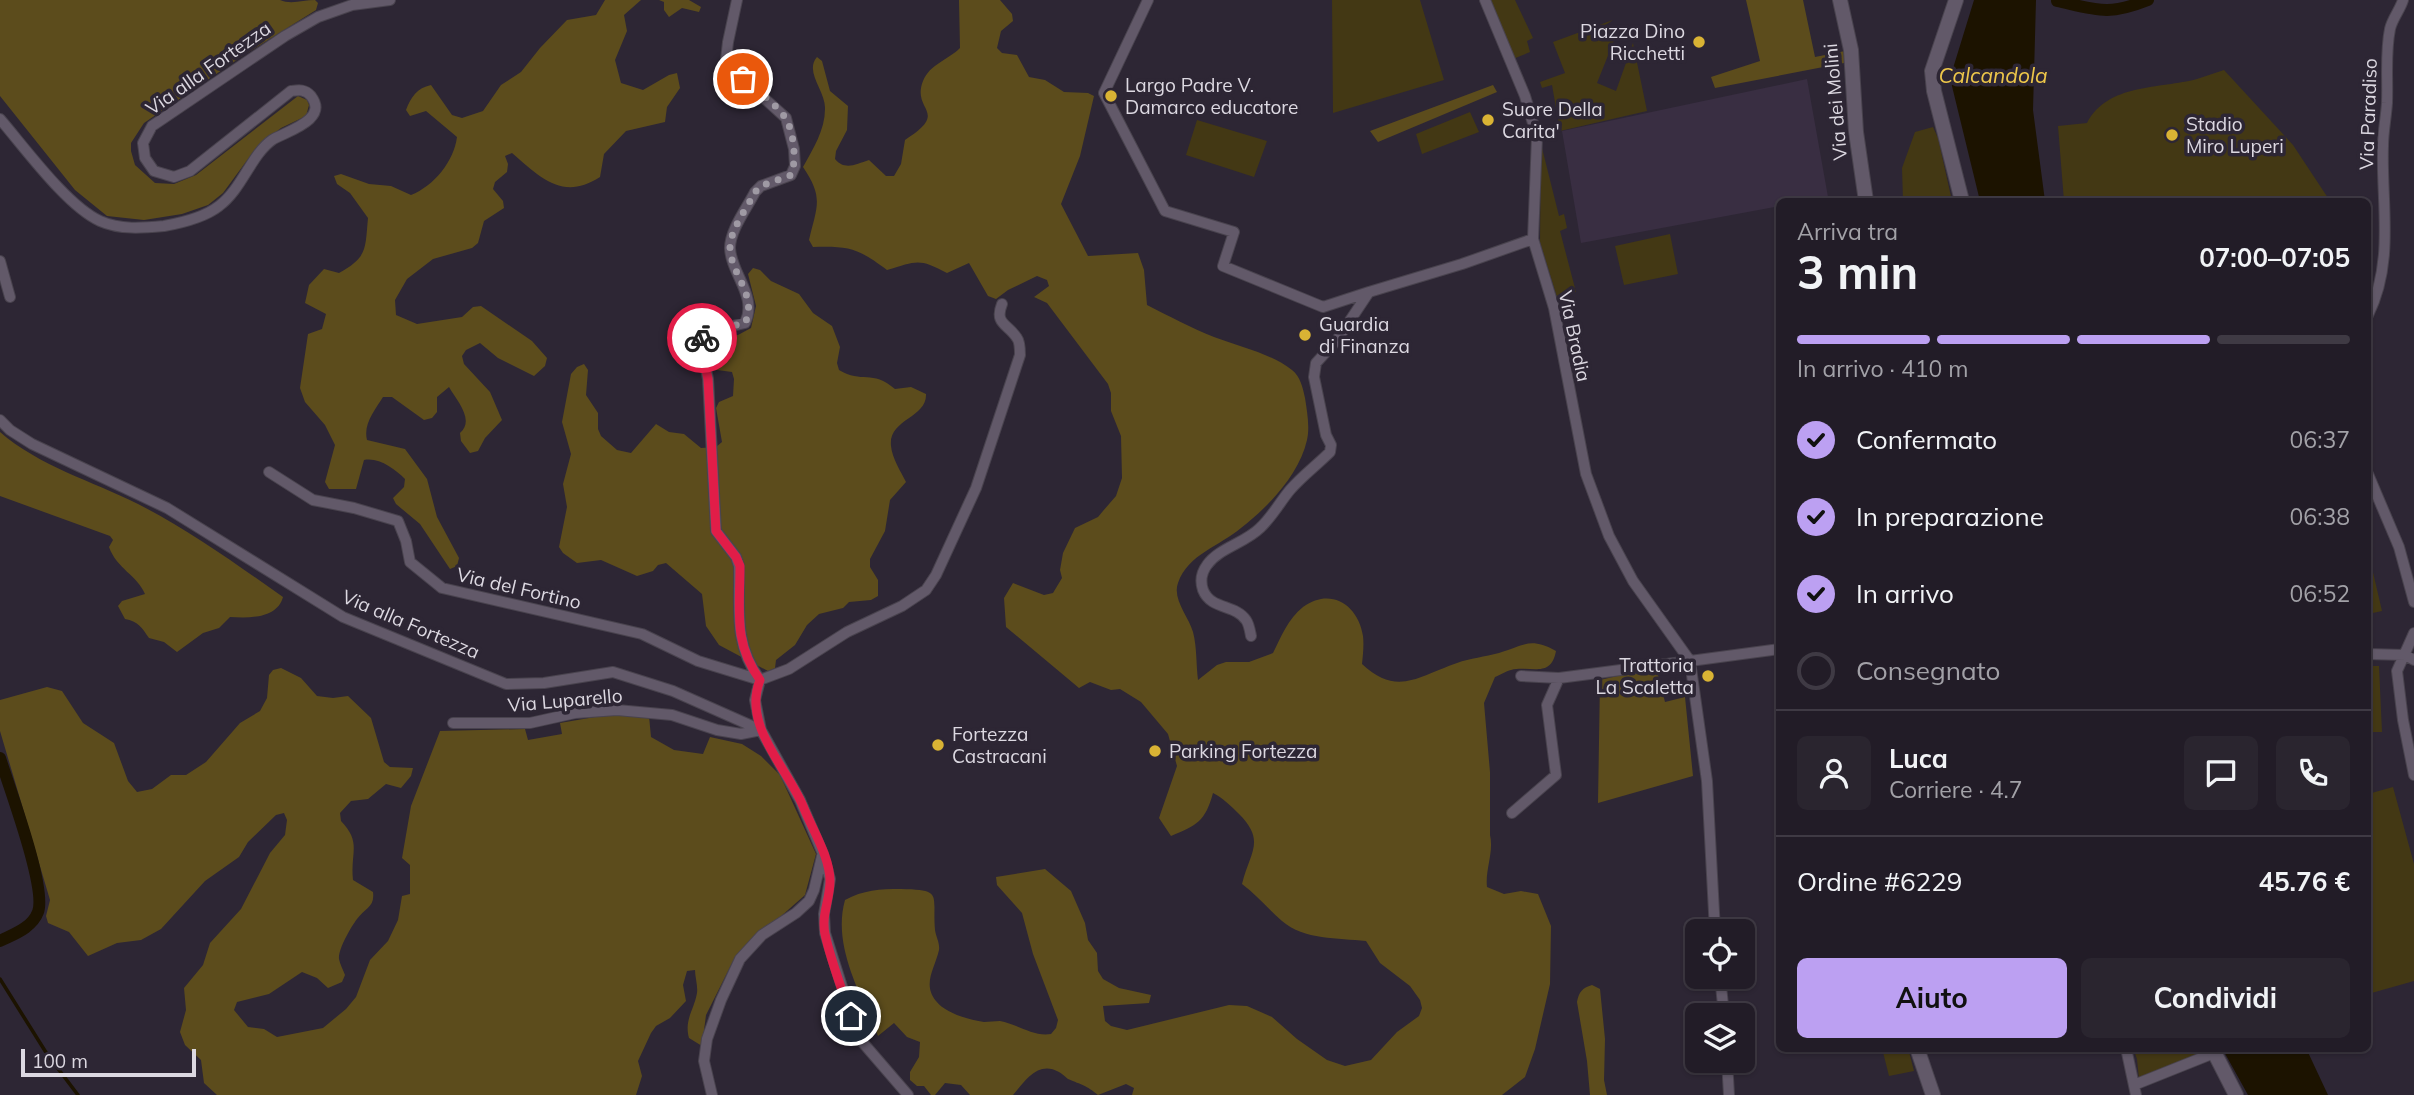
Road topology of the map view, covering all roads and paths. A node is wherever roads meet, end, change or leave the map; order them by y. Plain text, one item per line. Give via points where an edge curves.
1 (390, 0) edge
2 (737, 0) edge
3 (1148, 0) edge
4 (1485, 0) edge
5 (1840, 0) edge
6 (1956, 0) edge
7 (2403, 0) edge
8 (1, 120) edge
9 (1866, 198) edge
10 (1961, 198) edge
11 (1533, 239) junction
12 (0, 261) edge
13 (1369, 292) junction
14 (10, 297) dead end
15 (1002, 304) dead end
16 (2371, 308) edge
17 (0, 420) edge
18 (269, 472) dead end
19 (2371, 481) edge
20 (2414, 602) edge
21 (2414, 634) edge
22 (1251, 636) dead end
23 (1776, 650) edge
24 (2371, 654) edge
25 (2409, 658) edge
26 (1690, 661) junction
27 (1521, 676) dead end
28 (1559, 678) junction
29 (760, 680) junction
30 (453, 723) dead end
31 (761, 730) junction
32 (2414, 775) edge
33 (1512, 813) dead end
34 (823, 854) junction
35 (1714, 919) edge
36 (1918, 1052) edge
37 (2127, 1052) edge
38 (2211, 1052) edge
39 (2214, 1052) edge
40 (1728, 1073) edge
41 (2135, 1090) edge
42 (712, 1095) edge
43 (908, 1095) edge
44 (1729, 1095) edge
45 (1933, 1095) edge
46 (2236, 1095) edge

1 - 8 street, Via alla Fortezza via 352,5 318,17 152,127 143,143 145,158 154,171 174,177 190,171 291,91 310,94 315,104 307,123 267,144 216,209 171,225 122,227 82,211
2 - 29 street via 726,60 786,118 795,166 791,175 755,192 731,239 730,251 749,301 745,323 707,332 700,341 708,379 716,531 740,566 740,640 747,662
3 - 13 street via 1104,93 1165,211 1234,232 1223,266 1323,307
4 - 11 street, Via Bradia via 1537,137
5 - 9 street, Via dei Molini via 1851,50
6 - 10 street via 1932,71
7 - 16 street, Via Paradiso via 2390,26 2387,53 2385,255
11 - 13 street
11 - 26 street, Via Bradia via 1554,308 1586,474 1609,536 1640,593
12 - 14 street
13 - 22 street via 1316,363 1314,377 1330,453 1291,489 1261,528 1214,557 1201,576 1207,598 1247,620
15 - 29 street via 1000,318 1018,339 1020,355 981,476 936,575 915,599 847,632 789,669
17 - 31 street, Via alla Fortezza via 32,444 167,508 344,617 506,684 613,672 673,691
18 - 29 street, Via del Fortino via 313,500 398,521 410,562 442,588 642,634 698,661
19 - 20 street via 2399,547
21 - 25 street
23 - 26 street
24 - 25 street
25 - 32 street via 2398,666 2397,678
26 - 28 street
26 - 35 street, Via Bradia via 1707,780
27 - 28 street
28 - 33 street via 1547,705 1556,775
29 - 31 street via 755,700
30 - 31 street, Via Luparello via 530,723 617,710 671,715 741,734
31 - 34 street via 800,800
34 - 42 street via 808,901 762,935 740,959 721,1000 704,1061
34 - 43 street via 830,878 825,933 858,1037
36 - 45 street
37 - 41 street
38 - 41 street
39 - 46 street
40 - 44 street

